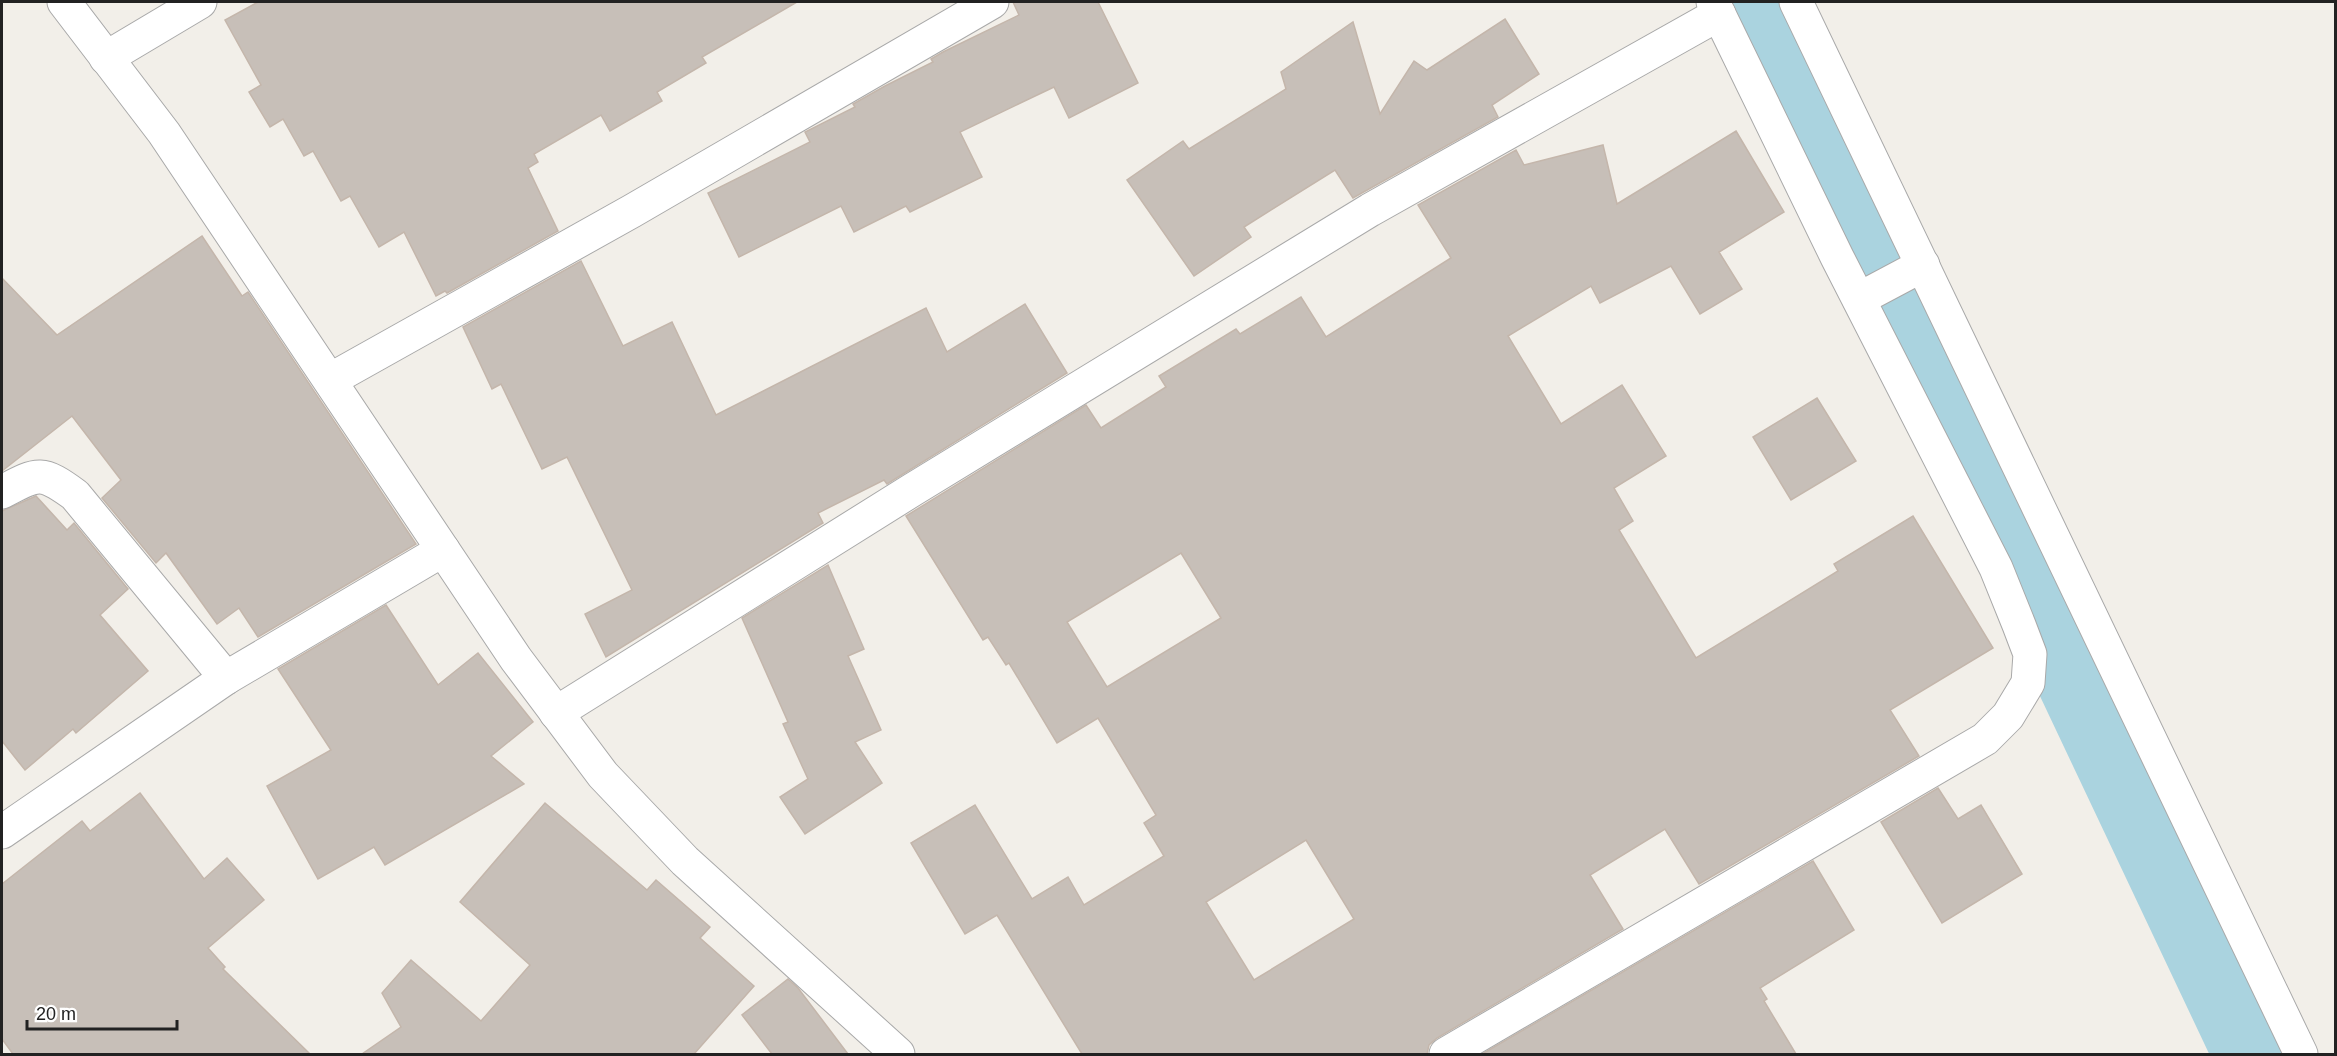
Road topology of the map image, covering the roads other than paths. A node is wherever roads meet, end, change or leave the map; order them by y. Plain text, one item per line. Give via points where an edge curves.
1 (64, 2) edge
2 (200, 2) edge
3 (992, 2) edge
4 (1796, 2) edge
5 (1716, 8) edge
6 (106, 58) junction
7 (1894, 280) junction
8 (330, 380) junction
9 (2, 492) edge
10 (443, 550) junction
11 (226, 678) junction
12 (556, 713) junction
13 (2, 832) edge
14 (898, 1054) edge
15 (1446, 1054) edge
16 (2301, 1054) edge

1 - 6 street
2 - 6 street
3 - 8 street
4 - 7 street
5 - 7 street
5 - 12 street via 1370,210
6 - 8 street via 164,134
7 - 15 street via 2030,654 2028,682 2008,716 1985,739
7 - 16 street
8 - 10 street
9 - 11 street via 36,476 53,478 75,495
10 - 11 street
10 - 12 street
11 - 13 street
12 - 14 street via 603,775 685,861

